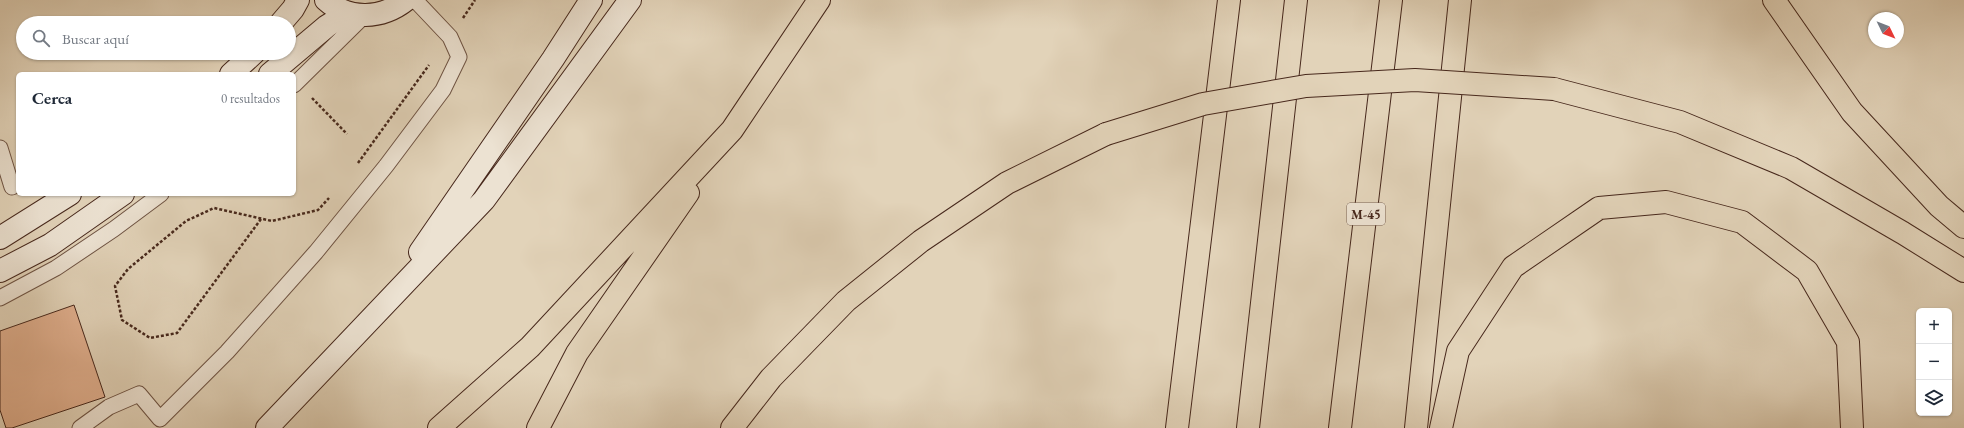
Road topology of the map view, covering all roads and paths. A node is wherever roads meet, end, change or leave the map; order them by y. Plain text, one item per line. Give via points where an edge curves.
1 (298, 0) edge
2 (326, 0) edge
3 (406, 0) edge
4 (415, 0) edge
5 (475, 0) edge
6 (591, 0) edge
7 (630, 0) edge
8 (819, 0) edge
9 (1229, 0) edge
10 (1296, 0) edge
11 (1391, 0) edge
12 (1460, 0) edge
13 (1774, 0) edge
14 (357, 14) junction
15 (288, 16) edge
16 (460, 23) dead end
17 (296, 52) edge
18 (246, 60) edge
19 (287, 60) edge
20 (430, 63) dead end
21 (233, 72) edge
22 (272, 72) edge
23 (296, 83) edge
24 (308, 94) dead end
25 (732, 130) junction
26 (347, 134) dead end
27 (0, 148) edge
28 (356, 164) dead end
29 (10, 188) edge
30 (333, 194) dead end
31 (67, 196) edge
32 (121, 196) edge
33 (157, 196) edge
34 (261, 219) junction
35 (1964, 227) edge
36 (0, 238) edge
37 (0, 271) edge
38 (1964, 271) edge
39 (0, 298) edge
40 (378, 312) junction
41 (80, 428) edge
42 (267, 428) edge
43 (439, 428) edge
44 (538, 428) edge
45 (732, 428) edge
46 (1177, 428) edge
47 (1248, 428) edge
48 (1340, 428) edge
49 (1416, 428) edge
50 (1441, 428) edge
51 (1852, 428) edge

1 - 15 street
2 - 14 street via 332,6
3 - 14 street via 398,7 382,14
4 - 41 lane via 450,37 459,57 443,90 386,166 300,270 227,352 160,419 139,394 109,407
5 - 16 path
6 - 40 street
7 - 40 street via 484,200
8 - 25 highway
9 - 46 highway
10 - 47 highway
11 - 48 highway, M-45
12 - 49 highway
13 - 35 highway via 1852,112 1939,206
14 - 17 street via 327,26
14 - 23 lane
18 - 21 street
19 - 22 street
20 - 28 path
24 - 26 path
25 - 43 highway via 530,347
25 - 44 highway via 577,353
27 - 29 lane
30 - 34 path via 318,210 272,221
31 - 36 street
32 - 37 street via 50,245
33 - 39 lane via 56,268
34 - 34 path via 214,208 186,221 128,269 115,286 122,320 150,338 177,333
38 - 45 highway, bridge via 1791,168 1680,122 1554,90 1415,80 1306,86 1203,104 1106,134 1007,183 921,241 846,301 771,378
40 - 42 street
50 - 51 highway via 1458,351 1514,267 1599,208 1666,202 1742,222 1807,271 1848,342

